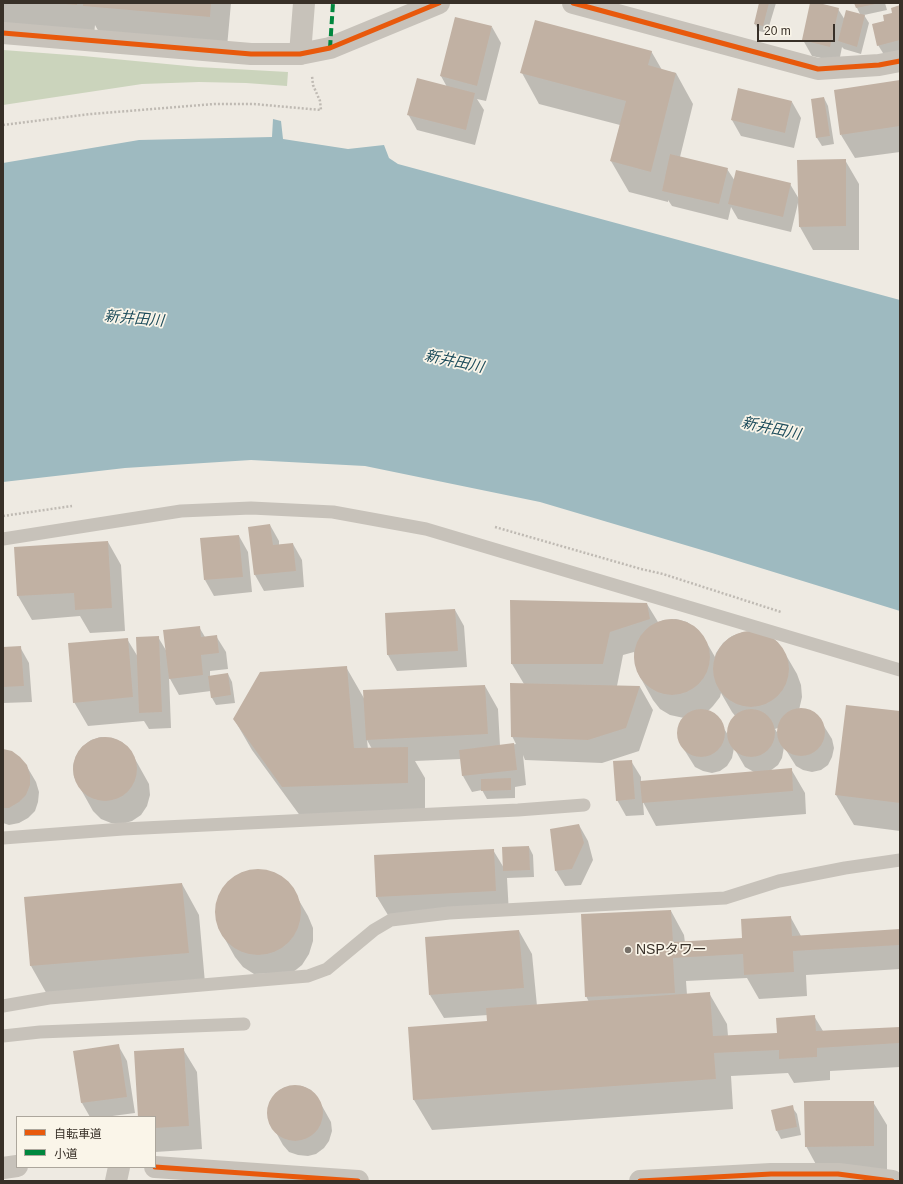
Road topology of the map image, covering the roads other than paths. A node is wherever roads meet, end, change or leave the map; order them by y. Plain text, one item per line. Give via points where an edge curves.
1 (304, 3) edge
2 (439, 3) edge
3 (573, 3) edge
4 (3, 33) edge
5 (305, 53) junction
6 (900, 61) edge
7 (3, 538) edge
8 (900, 670) edge
9 (584, 806) dead end
10 (3, 838) edge
11 (900, 860) edge
12 (3, 1006) edge
13 (244, 1024) dead end
14 (3, 1036) edge
15 (16, 1166) edge
16 (156, 1167) edge
17 (3, 1168) edge
18 (119, 1168) edge
19 (116, 1181) edge
20 (358, 1181) edge
21 (640, 1181) edge
22 (892, 1181) edge

1 - 5 street
2 - 5 street via 330,48
3 - 6 street via 818,69
4 - 5 street via 251,54
7 - 8 lane via 181,511 251,508 333,512 426,529
9 - 10 lane via 124,829
11 - 12 lane via 779,881 725,898 449,914 391,920 374,930 327,969 308,976 49,998
13 - 14 lane via 40,1032
15 - 17 street
16 - 20 street
18 - 19 street
21 - 22 street via 771,1174 838,1174

